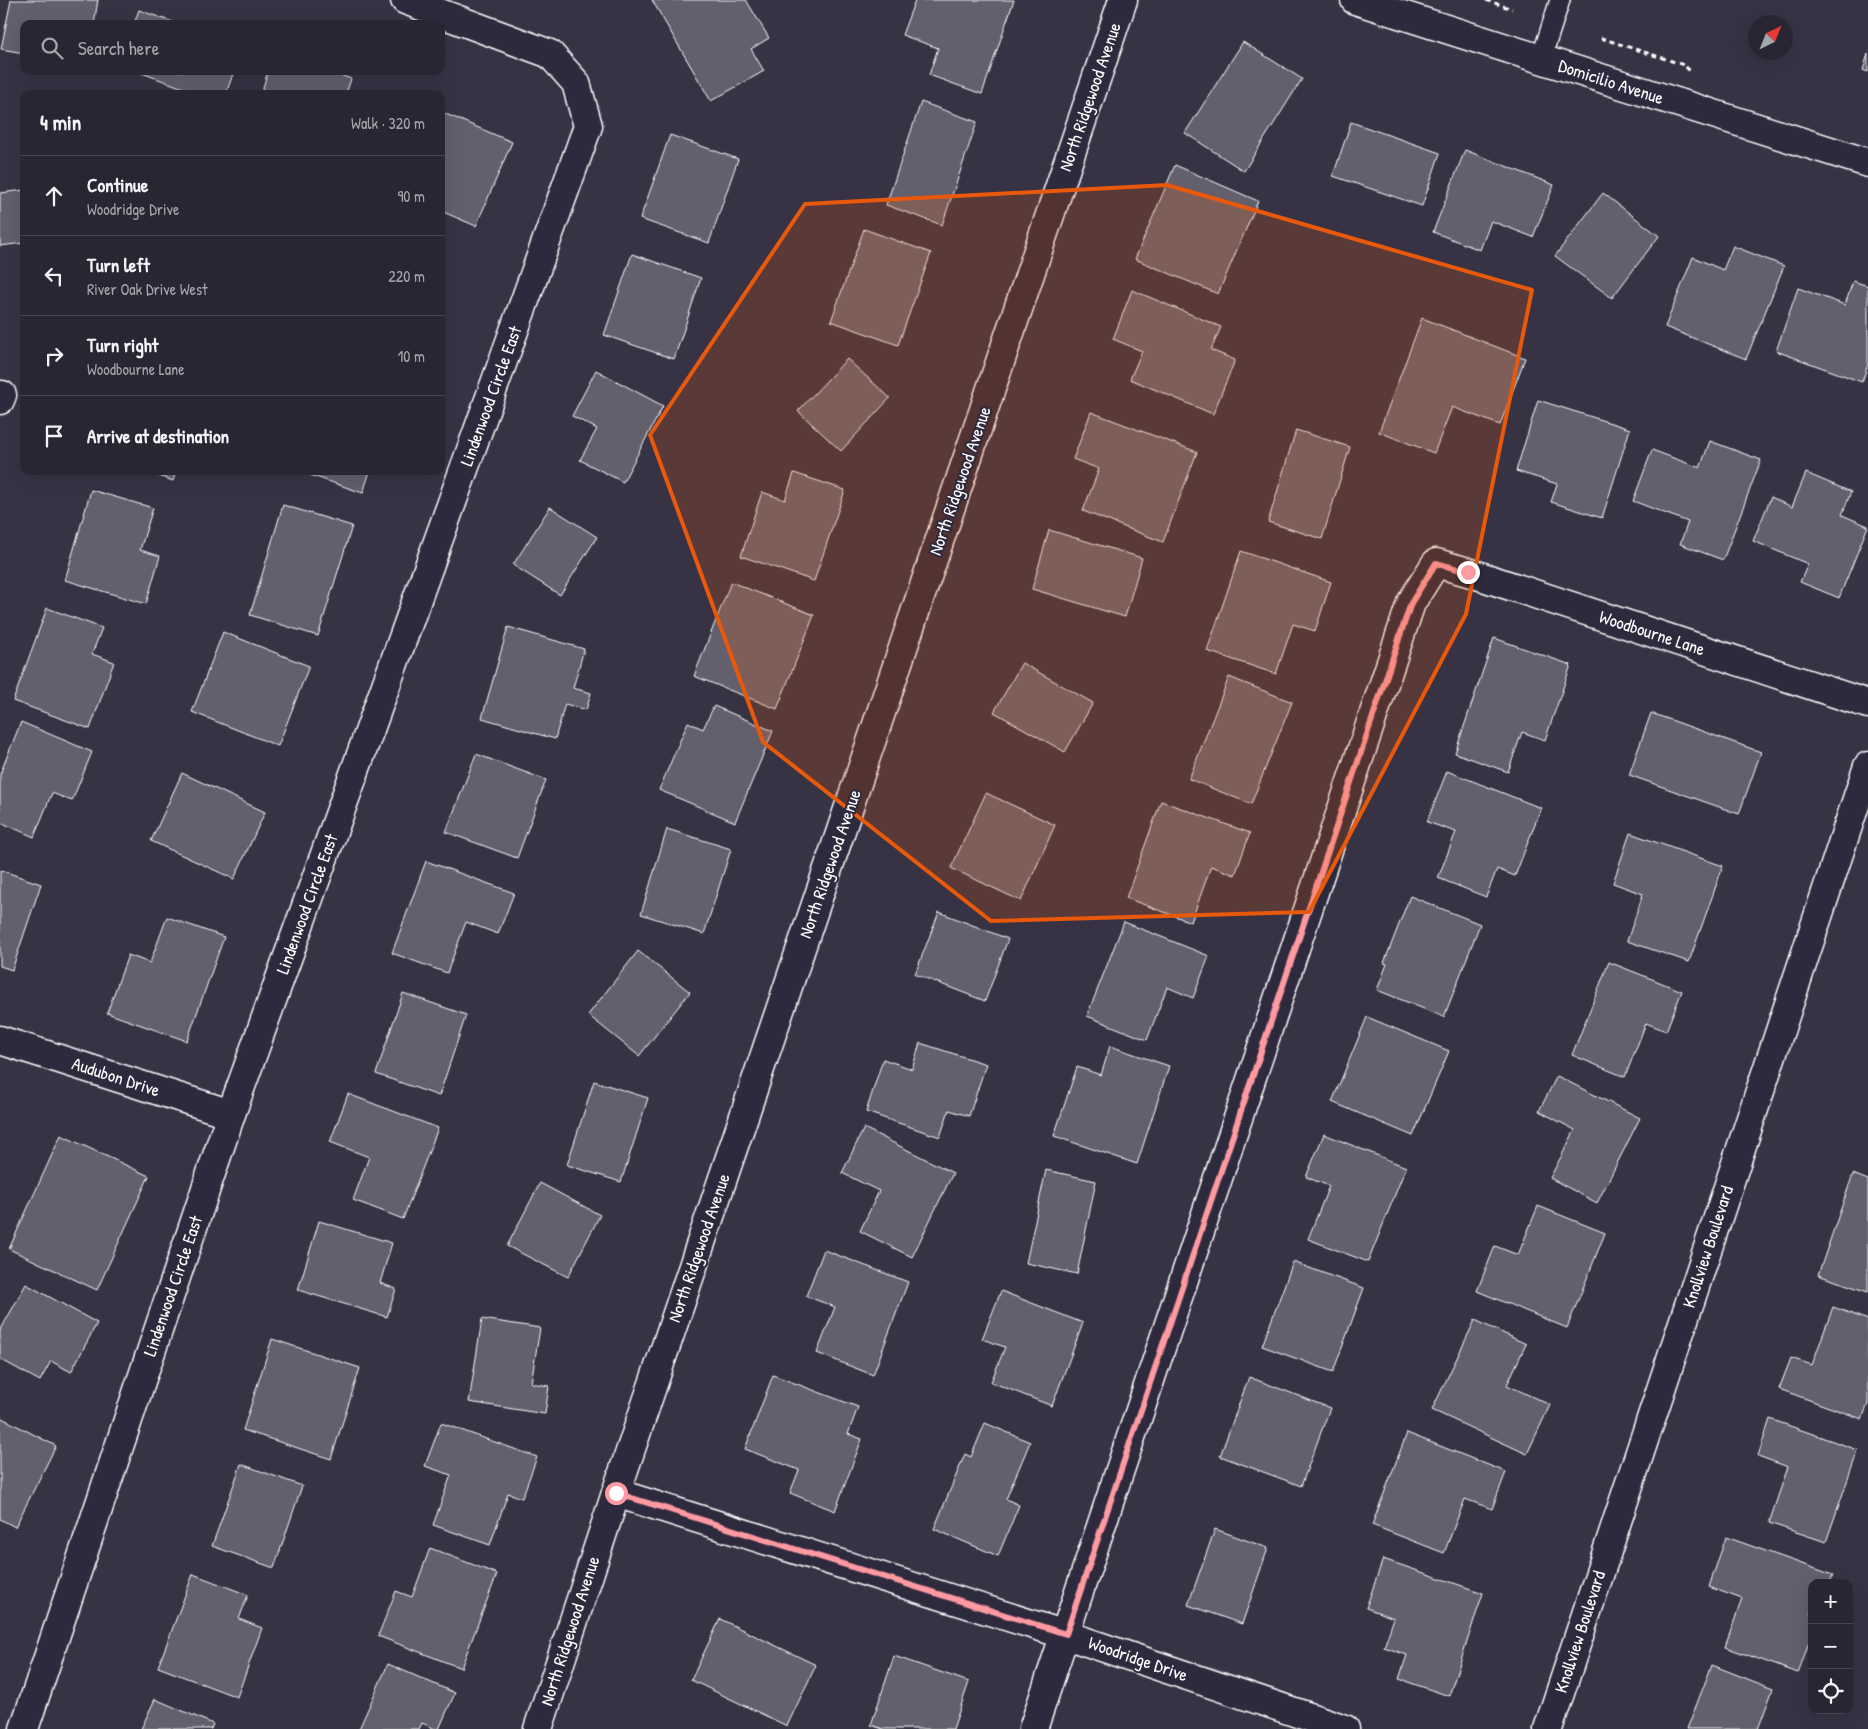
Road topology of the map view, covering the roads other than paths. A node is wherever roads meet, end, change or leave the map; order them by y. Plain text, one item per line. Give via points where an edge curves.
1 (405, 0) edge
2 (1124, 0) edge
3 (1355, 0) edge
4 (1560, 0) edge
5 (1541, 59) junction
6 (1868, 164) edge
7 (1868, 704) edge
8 (1868, 766) edge
9 (0, 1040) edge
10 (231, 1114) junction
11 (616, 1493) junction
12 (1066, 1634) junction
13 (24, 1729) edge
14 (538, 1729) edge
15 (1032, 1729) edge
16 (1345, 1729) edge
17 (1548, 1729) edge

1 - 10 street, Lindenwood Circle East via 550,54 576,83 588,126
2 - 11 street, North Ridgewood Avenue
3 - 5 street, Domicilio Avenue
4 - 5 lane
5 - 6 street, Domicilio Avenue
7 - 12 street, Woodbourne Lane via 1436,563 1411,603
8 - 17 street, Knollview Boulevard
9 - 10 street, Audubon Drive
10 - 13 street, Lindenwood Circle East
11 - 12 street, Woodridge Drive
11 - 14 street, North Ridgewood Avenue
12 - 15 street
12 - 16 street, Woodridge Drive

